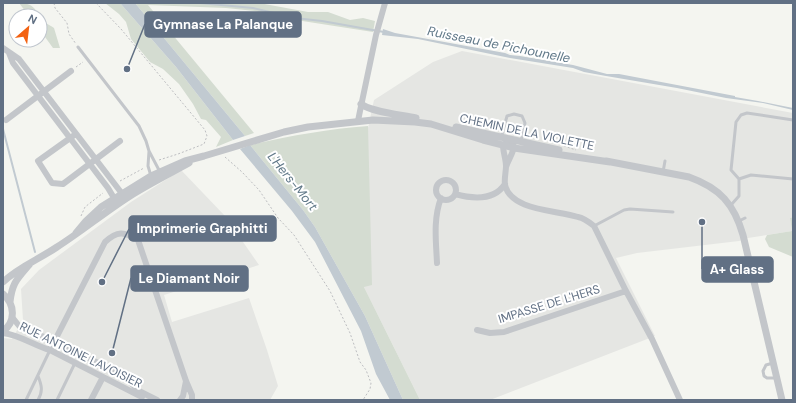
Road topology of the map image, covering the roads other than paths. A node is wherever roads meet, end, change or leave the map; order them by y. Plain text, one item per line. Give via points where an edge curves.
1 (385, 3) edge
2 (78, 47) road end
3 (3, 48) edge
4 (9, 53) junction
5 (71, 71) road end
6 (44, 92) junction
7 (38, 96) junction
8 (361, 104) junction
9 (6, 120) dead end
10 (793, 120) edge
11 (358, 121) junction
12 (431, 124) junction
13 (440, 124) junction
14 (76, 134) junction
15 (70, 138) junction
16 (120, 141) dead end
17 (501, 142) junction
18 (518, 146) junction
19 (149, 151) junction
20 (96, 160) junction
21 (665, 161) dead end
22 (90, 164) junction
23 (506, 167) junction
24 (663, 172) junction
25 (159, 175) junction
26 (151, 176) junction
27 (739, 179) junction
28 (793, 179) edge
29 (505, 184) junction
30 (122, 194) junction
31 (455, 194) junction
32 (114, 198) junction
33 (441, 198) junction
34 (122, 201) junction
35 (731, 205) junction
36 (673, 212) dead end
37 (594, 226) junction
38 (76, 233) junction
39 (32, 262) junction
40 (437, 263) dead end
41 (3, 282) edge
42 (626, 291) junction
43 (3, 294) edge
44 (10, 302) junction
45 (12, 317) junction
46 (477, 330) dead end
47 (3, 332) edge
48 (54, 341) junction
49 (50, 350) junction
50 (75, 363) junction
51 (773, 363) junction
52 (38, 376) junction
53 (103, 377) junction
54 (777, 378) junction
55 (186, 380) junction
56 (26, 400) edge
57 (38, 400) edge
58 (57, 400) edge
59 (91, 400) edge
60 (148, 400) edge
61 (156, 400) edge
62 (180, 400) edge
63 (192, 400) edge
64 (680, 400) edge
65 (782, 400) edge

1 - 8 street
2 - 19 lane via 139,126
3 - 4 street
4 - 6 street via 18,59
4 - 7 street via 13,63
5 - 6 street
6 - 7 street
6 - 14 street
7 - 9 street
7 - 15 street
8 - 11 street
8 - 13 street, CHEMIN DE LA VIOLETTE via 374,110
10 - 27 lane via 747,113 741,115 736,122 731,170
11 - 12 street, CHEMIN DE LA VIOLETTE via 403,120
11 - 25 street, CHEMIN DE LA VIOLETTE via 308,127 265,137 204,156
12 - 13 street, CHEMIN DE LA VIOLETTE
12 - 17 street, CHEMIN DE LA VIOLETTE
13 - 17 street, CHEMIN DE LA VIOLETTE
14 - 15 street
14 - 20 street
15 - 22 street
15 - 22 street via 38,161 52,183 63,184
16 - 20 street
17 - 18 street, CHEMIN DE LA VIOLETTE
17 - 18 street, CHEMIN DE LA VIOLETTE via 511,140
17 - 18 lane via 507,116 519,114 525,123
17 - 23 street
18 - 23 street
18 - 24 street, CHEMIN DE LA VIOLETTE
19 - 25 lane
19 - 26 lane via 148,166
20 - 22 street
20 - 30 street
21 - 24 lane
22 - 32 street
23 - 29 street
24 - 35 street, CHEMIN DE LA VIOLETTE via 705,183
25 - 26 street
25 - 34 street
26 - 30 street
27 - 28 lane via 751,175
27 - 35 lane via 739,196
29 - 31 street via 501,190 489,197
29 - 37 street via 518,202 578,216
30 - 32 street
30 - 34 street
31 - 33 street via 451,199
31 - 33 street via 452,182 443,181 437,187
32 - 34 street
32 - 38 street via 95,212
33 - 40 street via 435,221
34 - 38 street
35 - 51 street, CHEMIN DE LA VIOLETTE via 742,220 742,236
36 - 37 lane via 624,210
37 - 42 street
38 - 39 street
39 - 41 street via 17,269
39 - 44 street via 13,285
42 - 46 street, IMPASSE DE L'HERS via 504,332 490,333
42 - 64 street
43 - 44 street
44 - 45 street
45 - 47 street
45 - 48 street, RUE ANTOINE LAVOISIER via 20,327
47 - 49 street, RUE ANTOINE LAVOISIER via 15,334
48 - 49 street
48 - 55 street via 104,242 120,233 129,234 138,240
48 - 61 street, RUE ANTOINE LAVOISIER via 124,376 139,391
49 - 50 street, RUE ANTOINE LAVOISIER
49 - 52 lane
50 - 53 street, RUE ANTOINE LAVOISIER
50 - 58 lane
51 - 54 street, CHEMIN DE LA VIOLETTE
51 - 54 lane via 766,365 764,376
52 - 56 lane
52 - 57 lane via 42,386
53 - 59 street
53 - 60 street, RUE ANTOINE LAVOISIER
54 - 65 street, CHEMIN DE LA VIOLETTE
55 - 62 street
55 - 63 street

